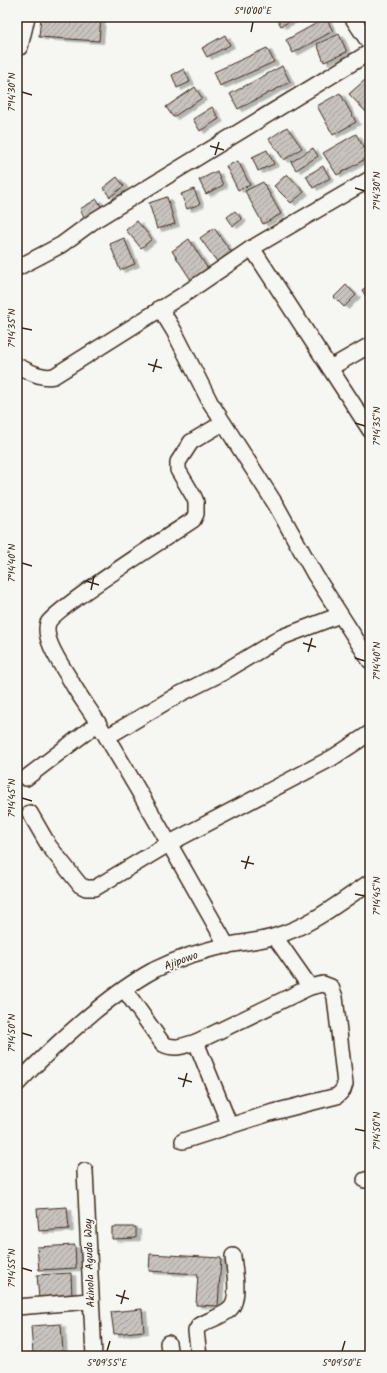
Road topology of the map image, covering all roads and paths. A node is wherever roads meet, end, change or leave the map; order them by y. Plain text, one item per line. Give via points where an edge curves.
1 (27, 17) edge
2 (352, 17) edge
3 (370, 44) edge
4 (20, 47) dead end
5 (370, 52) edge
6 (370, 179) edge
7 (252, 248) junction
8 (17, 268) edge
9 (160, 308) junction
10 (370, 345) edge
11 (17, 366) edge
12 (330, 368) junction
13 (223, 423) junction
14 (370, 430) edge
15 (340, 615) junction
16 (370, 661) edge
17 (98, 723) junction
18 (370, 733) edge
19 (107, 738) junction
20 (26, 778) dead end
21 (30, 813) dead end
22 (170, 843) junction
23 (370, 882) edge
24 (275, 937) junction
25 (227, 946) junction
26 (310, 987) junction
27 (124, 989) junction
28 (196, 1042) junction
29 (17, 1084) edge
30 (230, 1126) junction
31 (183, 1141) dead end
32 (85, 1171) dead end
33 (233, 1256) dead end
34 (90, 1301) junction
35 (17, 1307) edge
36 (94, 1356) edge
37 (199, 1356) edge

1 - 4 street
2 - 3 street
5 - 8 street via 95,220 61,245
6 - 7 street
7 - 9 street
7 - 12 street
9 - 11 street via 54,376 47,378
9 - 13 street
10 - 12 street
12 - 14 street
13 - 15 street via 276,505 301,552
13 - 17 street via 191,442 178,462 178,470 194,497 196,514 193,520 135,558 49,621 48,640
15 - 16 street
15 - 19 street via 282,636
17 - 19 street
17 - 20 street
18 - 22 street via 332,758
19 - 22 street
21 - 22 street via 49,846 80,885 86,888 95,888
22 - 25 street
23 - 24 street, Ajipowo via 310,923
24 - 25 street, Ajipowo
24 - 26 street
25 - 27 street, Ajipowo via 198,953 155,970
26 - 28 street
26 - 30 street via 323,984 331,987 335,997 345,1084 343,1090 337,1096
27 - 28 street via 163,1044 170,1048 179,1048
27 - 29 street, Ajipowo via 75,1028
28 - 30 street
30 - 31 street
32 - 34 street, Akinola Aguda Way
33 - 37 street via 235,1303 230,1310 199,1326 196,1331
34 - 35 street
34 - 36 street, Akinola Aguda Way

